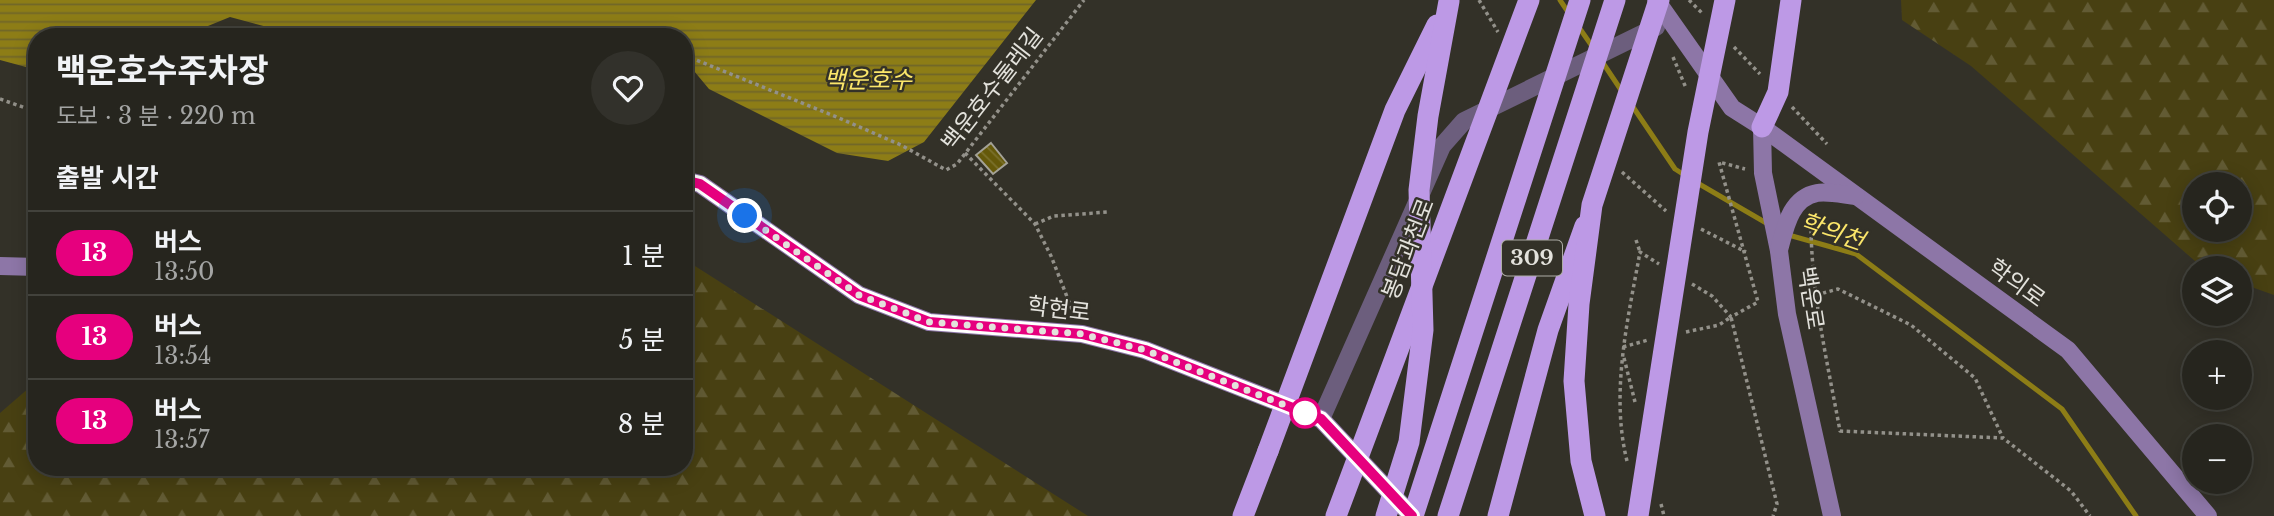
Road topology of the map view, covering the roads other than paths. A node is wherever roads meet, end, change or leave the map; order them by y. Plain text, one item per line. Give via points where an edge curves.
1 (1449, 0) edge
2 (1529, 0) edge
3 (1580, 0) edge
4 (1615, 0) edge
5 (1657, 0) edge
6 (1725, 0) edge
7 (1791, 0) edge
8 (1664, 24) junction
9 (1762, 127) junction
10 (693, 182) edge
11 (1856, 196) junction
12 (1592, 205) junction
13 (1779, 251) junction
14 (0, 266) edge
15 (28, 267) edge
16 (1321, 419) junction
17 (1243, 516) edge
18 (1336, 516) edge
19 (1386, 516) edge
20 (1413, 516) edge
21 (1448, 516) edge
22 (1498, 516) edge
23 (1595, 516) edge
24 (1638, 516) edge
25 (1832, 516) edge
26 (2208, 516) edge

1 - 17 highway, bridge via 1395,110
1 - 19 highway, bridge via 1419,190 1423,330 1409,442
2 - 18 highway, 봉담과천로, bridge
3 - 20 highway, 309, bridge
4 - 21 highway, 309, bridge
5 - 8 street
5 - 12 highway, bridge
6 - 24 highway, bridge via 1698,132
7 - 9 highway via 1778,92
8 - 9 street via 1732,108
8 - 16 street via 1464,121 1442,146
9 - 11 street, 학의로
9 - 13 street, 백운로 via 1763,173
10 - 16 street, 학현로 via 859,295 929,322 1082,334 1145,350
11 - 13 street via 1818,193 1800,201 1802,211
11 - 26 street, 학의로 via 2068,350
12 - 22 highway, bridge via 1548,330
12 - 23 highway, bridge via 1574,381 1581,461
13 - 25 street, 백운로 via 1787,314
14 - 15 street
16 - 20 street, 학현로

